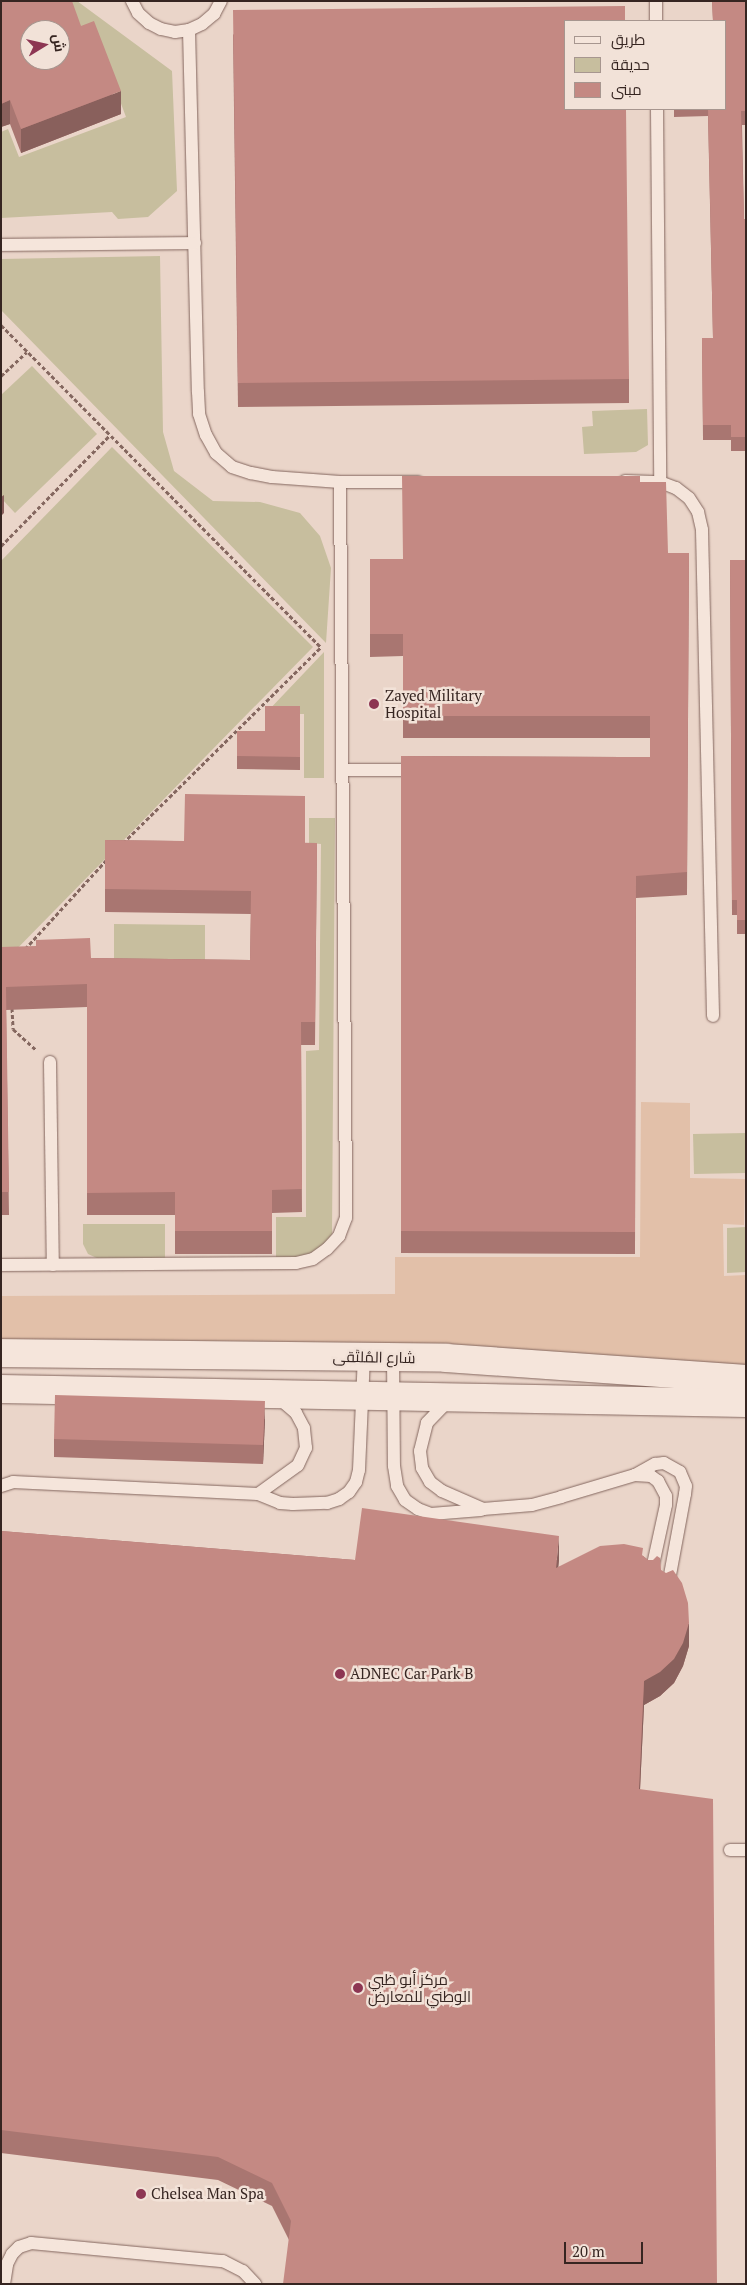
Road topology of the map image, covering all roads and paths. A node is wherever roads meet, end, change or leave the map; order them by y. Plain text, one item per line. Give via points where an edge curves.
1 (125, 1) edge
2 (221, 1) edge
3 (656, 1) edge
4 (135, 7) edge
5 (656, 20) edge
6 (189, 30) junction
7 (657, 110) edge
8 (195, 243) junction
9 (1, 244) edge
10 (1, 325) edge
11 (27, 352) junction
12 (1, 376) edge
13 (109, 436) junction
14 (340, 482) junction
15 (428, 482) edge
16 (615, 482) edge
17 (660, 482) junction
18 (1, 546) edge
19 (342, 770) junction
20 (431, 770) edge
21 (118, 848) edge
22 (111, 855) edge
23 (25, 950) edge
24 (12, 1001) edge
25 (713, 1016) dead end
26 (50, 1062) joint
27 (1, 1265) edge
28 (53, 1265) junction
29 (1, 1353) edge
30 (364, 1356) junction
31 (393, 1357) junction
32 (746, 1380) edge
33 (1, 1389) edge
34 (274, 1393) junction
35 (362, 1395) junction
36 (392, 1395) junction
37 (453, 1396) junction
38 (746, 1403) edge
39 (635, 1475) junction
40 (1, 1486) edge
41 (258, 1494) junction
42 (483, 1509) junction
43 (650, 1576) edge
44 (667, 1588) edge
45 (730, 1850) dead end
46 (746, 1850) edge
47 (4, 2284) edge
48 (255, 2284) edge

1 - 4 lane
2 - 6 lane via 214,14
3 - 5 lane
4 - 6 lane via 149,23 161,29
6 - 8 lane
7 - 17 lane
8 - 9 lane
8 - 14 lane via 200,414 216,453 232,467 252,473
10 - 11 path
11 - 12 path
11 - 13 path
13 - 18 path
13 - 21 path via 321,647
14 - 15 lane
14 - 19 lane
16 - 17 lane
17 - 25 lane via 689,498 698,512 702,530
19 - 20 lane
19 - 28 lane via 346,1218 339,1236 313,1259 296,1263
22 - 23 path
24 - 26 path via 13,1028
26 - 28 lane
27 - 28 lane
29 - 30 street, شارع المُلتَقى
30 - 31 street, شارع المُلتَقى
30 - 35 lane
31 - 32 street, شارع المُلتَقى
31 - 36 lane
33 - 34 street
34 - 35 street
34 - 41 lane via 296,1413 304,1428 306,1448 298,1465
35 - 36 street
35 - 41 lane via 359,1470 349,1492 327,1503 280,1503
36 - 37 street
36 - 42 lane via 394,1466 397,1486 405,1500 431,1514
37 - 38 street
37 - 42 lane via 427,1423 420,1451 422,1468 430,1482 442,1491
39 - 42 lane via 532,1505
39 - 43 lane via 651,1476 658,1481 666,1496
39 - 44 lane via 655,1464 664,1464 672,1466 684,1479 685,1494
40 - 41 lane via 13,1482
45 - 46 lane
47 - 48 lane via 12,2254 19,2247 31,2243 223,2261 243,2271

